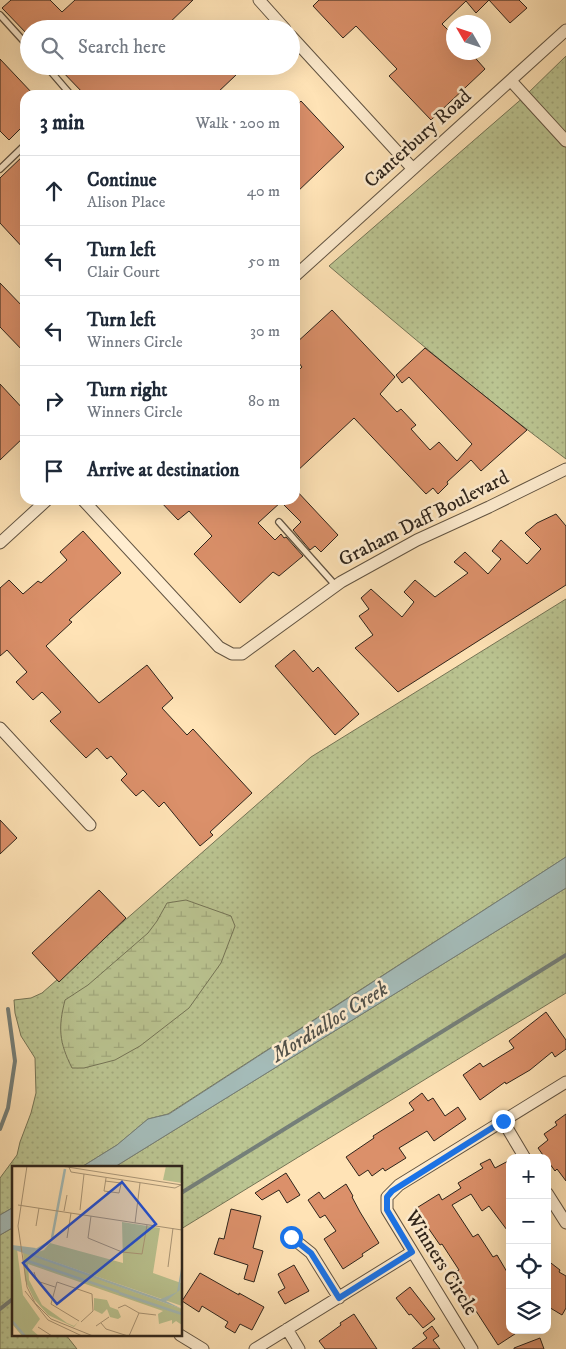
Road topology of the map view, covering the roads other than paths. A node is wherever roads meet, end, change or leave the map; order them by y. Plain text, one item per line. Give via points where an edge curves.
1 (259, 0) edge
2 (1, 18) edge
3 (277, 20) edge
4 (566, 30) edge
5 (20, 38) edge
6 (300, 46) edge
7 (54, 75) edge
8 (511, 80) junction
9 (67, 90) edge
10 (566, 141) edge
11 (20, 150) edge
12 (0, 169) edge
13 (413, 169) junction
14 (300, 271) edge
15 (566, 469) edge
16 (41, 505) edge
17 (88, 505) edge
18 (279, 522) dead end
19 (0, 542) edge
20 (336, 586) junction
21 (0, 728) edge
22 (90, 825) dead end
23 (566, 1082) edge
24 (503, 1121) junction
25 (523, 1154) edge
26 (551, 1199) edge
27 (566, 1223) edge
28 (291, 1237) dead end
29 (412, 1252) junction
30 (339, 1298) junction
31 (287, 1329) junction
32 (182, 1336) edge
33 (204, 1349) edge
34 (255, 1349) edge
35 (300, 1349) edge
36 (472, 1349) edge

1 - 3 street
2 - 5 lane
4 - 8 street, Canterbury Road
6 - 13 street
7 - 9 lane
8 - 10 street
8 - 13 street, Canterbury Road
11 - 12 lane
13 - 14 street, Canterbury Road
15 - 20 street, Graham Daff Boulevard via 417,540
16 - 19 street
17 - 20 street, Graham Daff Boulevard via 218,647 232,654 242,654
18 - 20 lane
21 - 22 street
23 - 24 street, Winners Circle
24 - 25 street
24 - 29 street, Winners Circle via 399,1186 387,1197 387,1210
26 - 27 street
28 - 30 street via 311,1253
29 - 30 street
29 - 36 street, Winners Circle
30 - 31 street
31 - 34 street
31 - 35 street
32 - 33 street

